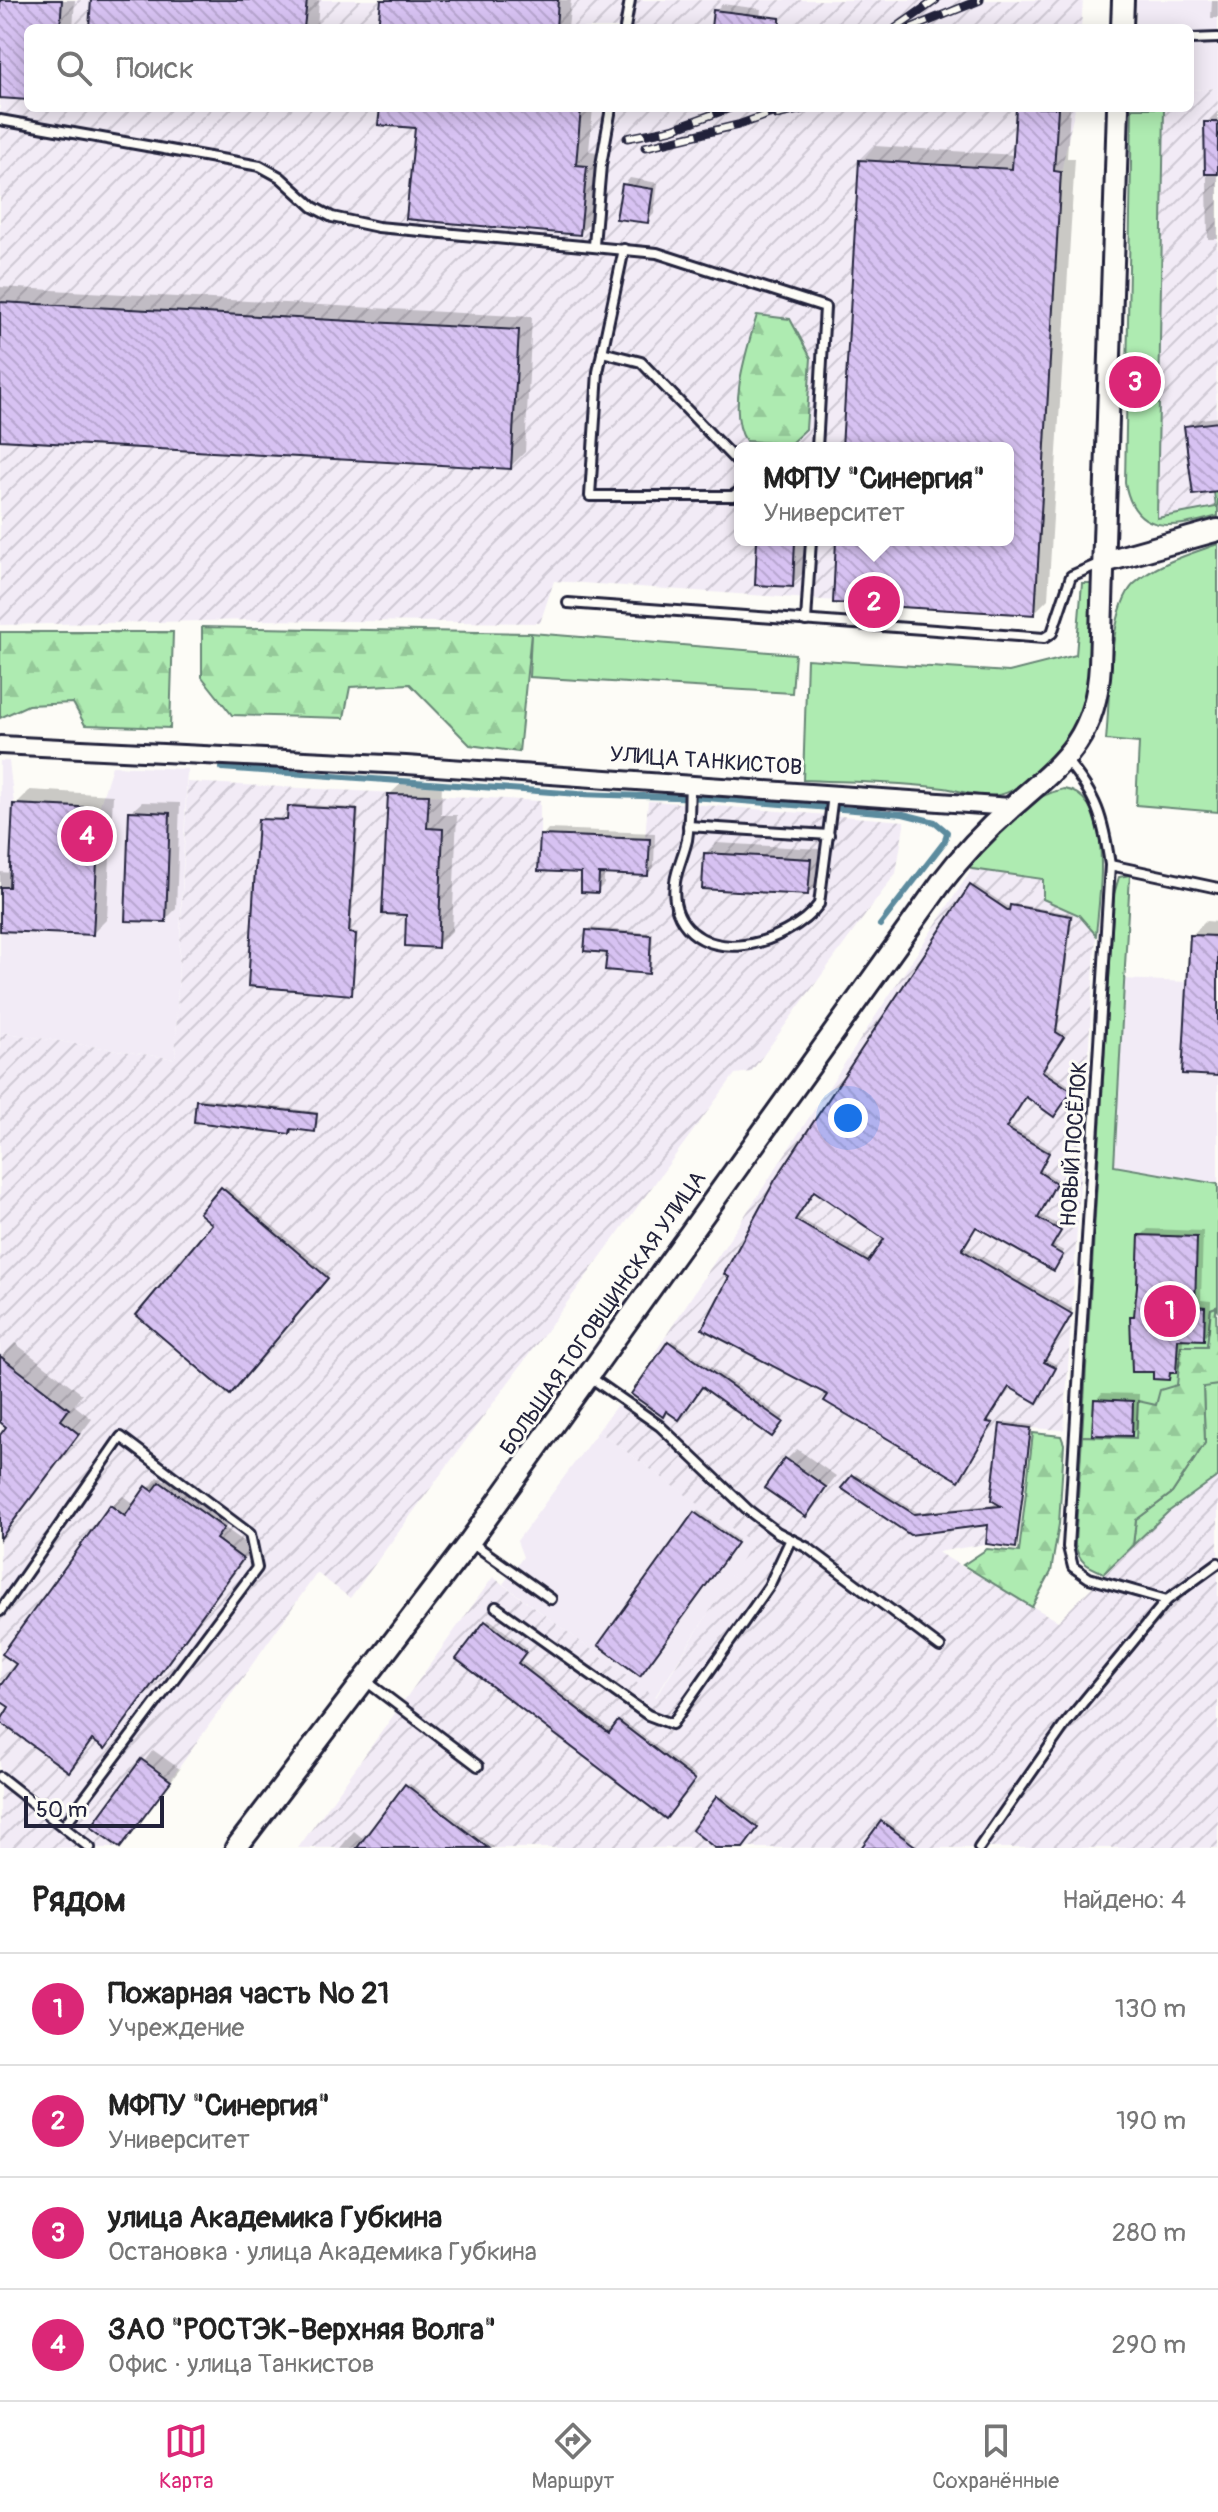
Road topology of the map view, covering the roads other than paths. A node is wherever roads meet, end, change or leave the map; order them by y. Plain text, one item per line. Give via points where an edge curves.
1 (630, 0) edge
2 (1123, 0) edge
3 (626, 24) edge
4 (1122, 24) edge
5 (1218, 38) edge
6 (1194, 39) edge
7 (610, 112) edge
8 (1118, 112) edge
9 (0, 120) edge
10 (594, 245) junction
11 (624, 249) junction
12 (602, 352) junction
13 (817, 442) edge
14 (734, 459) edge
15 (734, 495) edge
16 (1218, 530) edge
17 (811, 546) edge
18 (1104, 562) junction
19 (568, 603) dead end
20 (806, 621) junction
21 (0, 745) edge
22 (1066, 760) junction
23 (690, 784) junction
24 (834, 794) junction
25 (1011, 807) junction
26 (688, 826) junction
27 (829, 835) junction
28 (1110, 865) junction
29 (1218, 888) edge
30 (589, 1376) junction
31 (470, 1541) junction
32 (790, 1541) junction
33 (1218, 1563) edge
34 (551, 1599) dead end
35 (1167, 1600) junction
36 (496, 1607) dead end
37 (0, 1611) edge
38 (940, 1647) dead end
39 (366, 1681) junction
40 (478, 1766) dead end
41 (0, 1777) edge
42 (63, 1827) junction
43 (90, 1848) edge
44 (236, 1848) edge
45 (979, 1848) edge

1 - 3 lane
2 - 4 street
5 - 6 lane
7 - 10 lane
8 - 18 street
9 - 10 lane via 260,166 313,207 363,224
10 - 11 lane
11 - 12 lane
11 - 13 lane via 657,253 825,307
12 - 14 lane via 641,362
12 - 15 lane via 590,496
16 - 18 street
17 - 20 lane
18 - 20 lane via 1071,576 1052,633 1044,638
18 - 22 street via 1099,691 1086,732
19 - 20 lane
21 - 23 street, УЛИЦА ТАНКИСТОВ
22 - 25 street
22 - 28 lane, НОВЫЙ ПОСЁЛОК via 1090,789 1102,815
23 - 24 street, УЛИЦА ТАНКИСТОВ
23 - 26 lane
24 - 25 street, УЛИЦА ТАНКИСТОВ
24 - 27 lane
25 - 30 street, БОЛЬШАЯ ТОГОВЩИНСКАЯ УЛИЦА via 941,883
26 - 27 lane
26 - 27 lane via 675,883 676,912 692,934 727,946 772,937 816,909 823,895
28 - 29 lane
28 - 35 lane, НОВЫЙ ПОСЁЛОК via 1068,1547 1073,1567 1089,1578
30 - 31 street, БОЛЬШАЯ ТОГОВЩИНСКАЯ УЛИЦА
30 - 32 lane via 660,1426 748,1510
31 - 34 lane
31 - 39 street, БОЛЬШАЯ ТОГОВЩИНСКАЯ УЛИЦА
32 - 36 lane via 769,1586 672,1724 648,1715
32 - 38 lane via 808,1548
33 - 35 lane
35 - 45 lane via 1066,1723
37 - 42 lane via 121,1437 250,1534 257,1568
39 - 40 lane
39 - 44 street, БОЛЬШАЯ ТОГОВЩИНСКАЯ УЛИЦА
41 - 42 lane
42 - 43 lane

